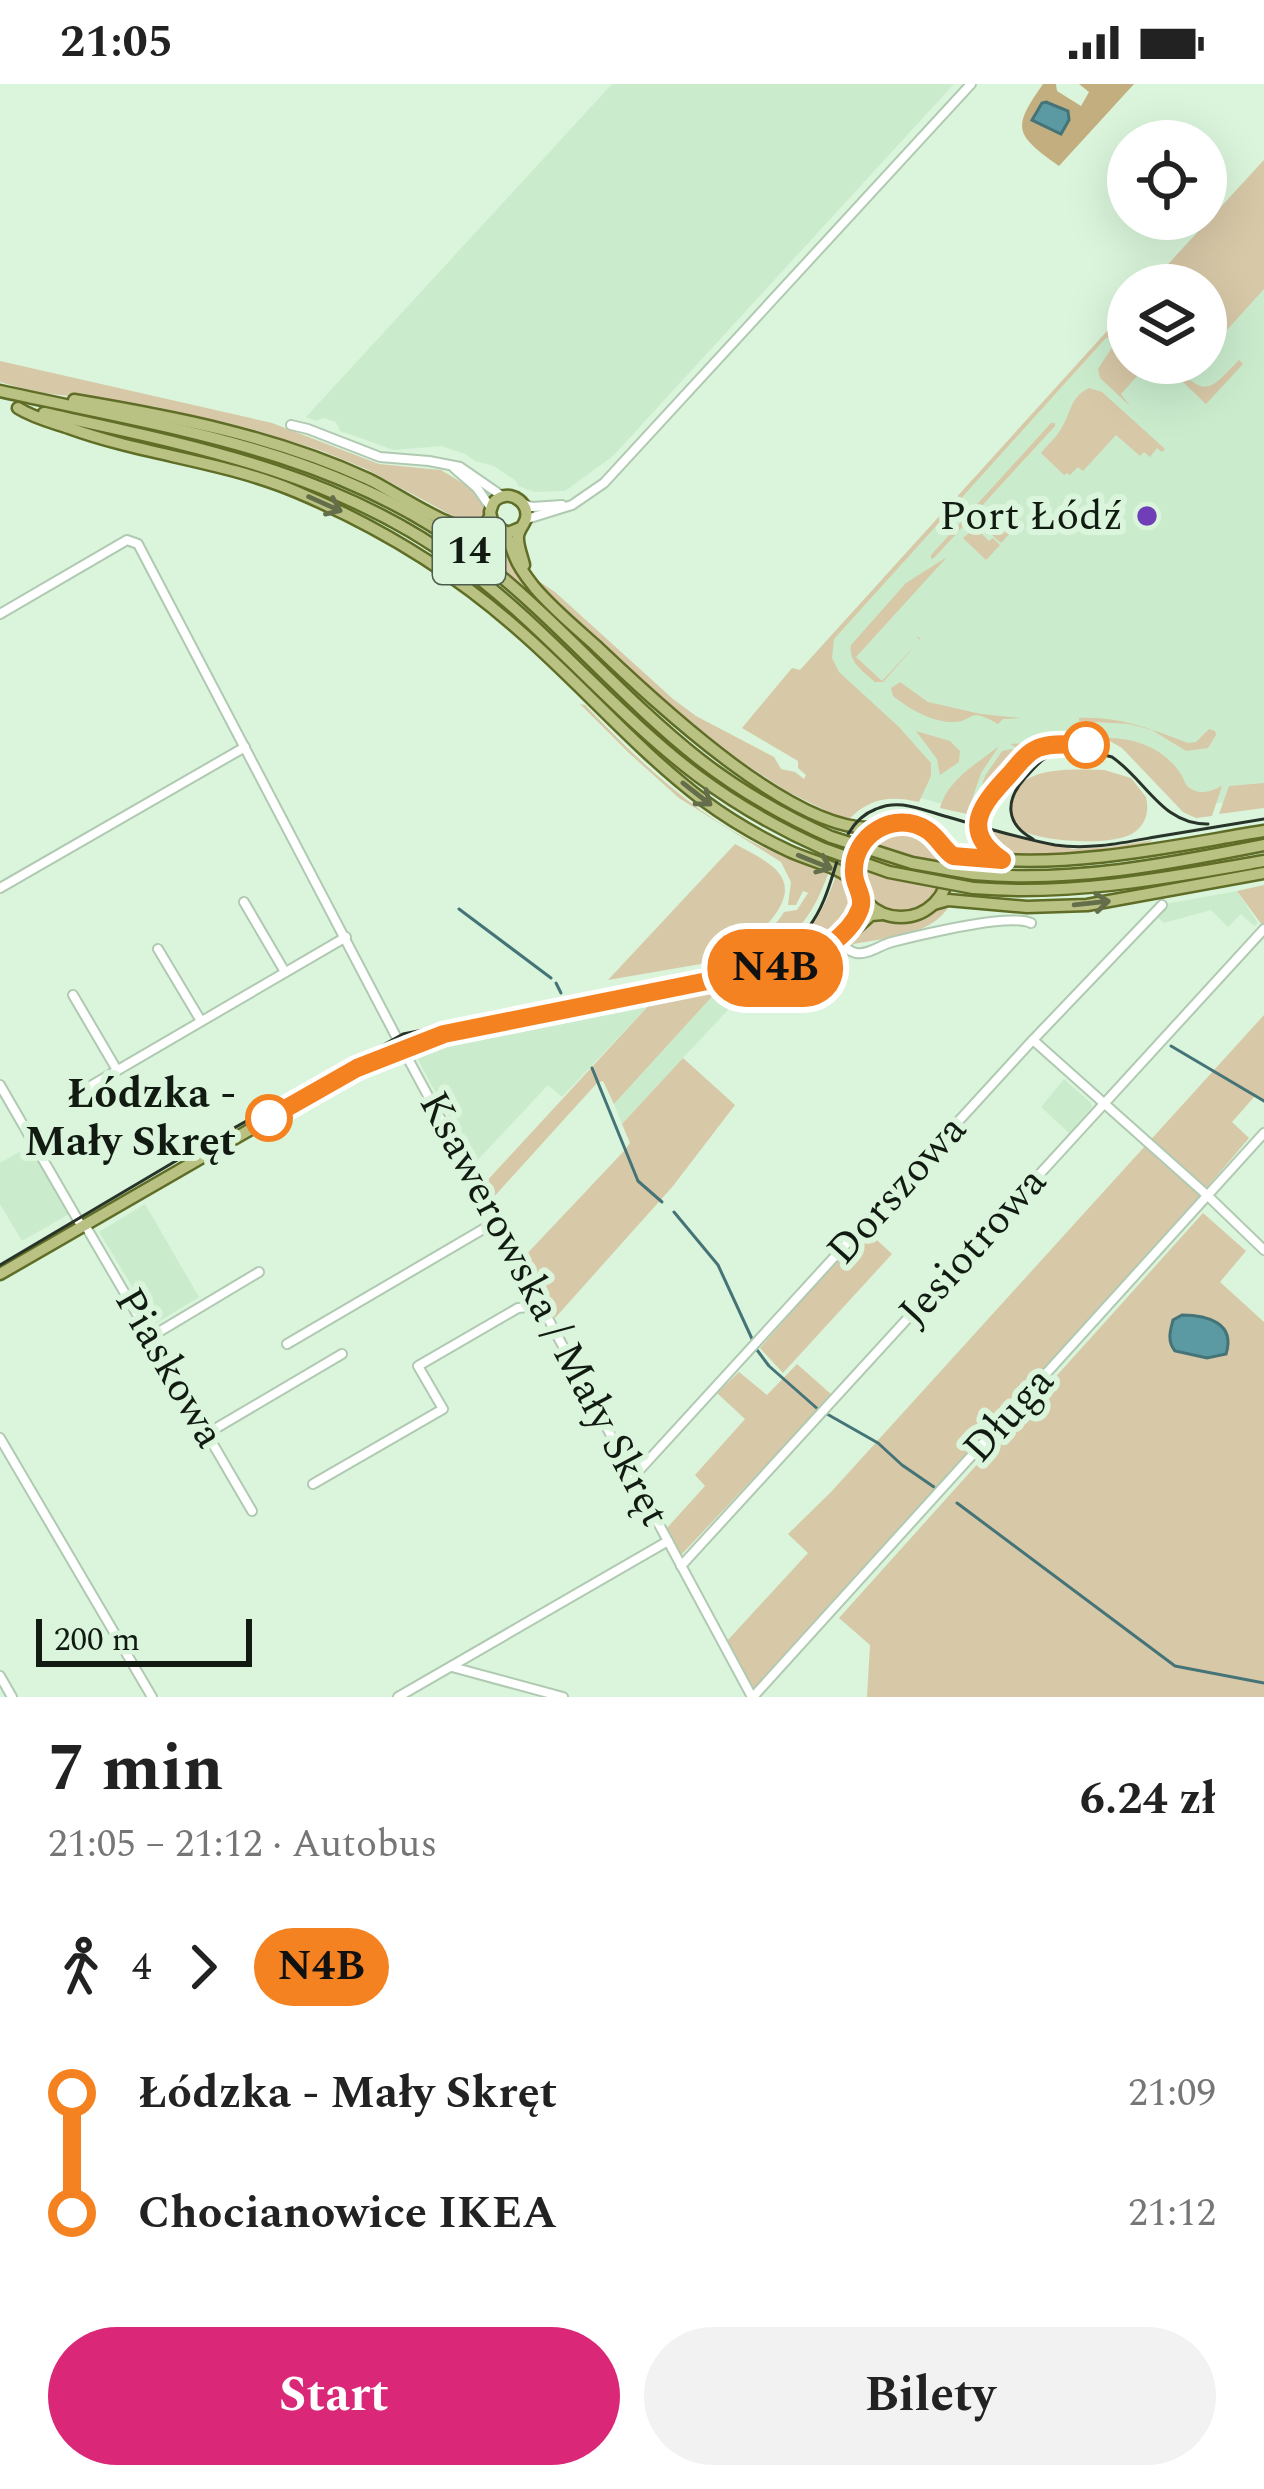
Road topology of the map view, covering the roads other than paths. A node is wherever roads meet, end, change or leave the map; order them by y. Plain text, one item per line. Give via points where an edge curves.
1 (971, 84) edge
2 (0, 391) edge
3 (35, 399) junction
4 (0, 404) edge
5 (18, 408) junction
6 (291, 425) dead end
7 (453, 466) junction
8 (503, 496) junction
9 (581, 500) junction
10 (523, 503) junction
11 (490, 512) junction
12 (523, 524) junction
13 (504, 532) junction
14 (525, 574) junction
15 (0, 614) edge
16 (245, 747) junction
17 (843, 824) junction
18 (881, 827) junction
19 (1264, 831) edge
20 (828, 843) junction
21 (1264, 845) edge
22 (943, 848) junction
23 (857, 853) junction
24 (1264, 861) edge
25 (1264, 873) edge
26 (855, 882) junction
27 (0, 888) edge
28 (861, 896) junction
29 (244, 902) dead end
30 (934, 904) junction
31 (1162, 905) dead end
32 (883, 914) junction
33 (1031, 922) dead end
34 (1264, 929) edge
35 (346, 937) junction
36 (840, 943) junction
37 (158, 949) dead end
38 (817, 955) junction
39 (285, 972) junction
40 (73, 995) dead end
41 (201, 1021) junction
42 (1033, 1040) junction
43 (403, 1048) junction
44 (117, 1070) junction
45 (0, 1084) edge
46 (82, 1091) dead end
47 (1105, 1103) junction
48 (1264, 1133) edge
49 (1208, 1196) junction
50 (497, 1221) junction
51 (84, 1226) junction
52 (1264, 1250) edge
53 (259, 1271) dead end
54 (0, 1274) edge
55 (540, 1301) junction
56 (152, 1336) junction
57 (287, 1344) dead end
58 (341, 1354) dead end
59 (208, 1433) junction
60 (0, 1438) edge
61 (634, 1476) junction
62 (314, 1484) dead end
63 (252, 1511) dead end
64 (668, 1541) junction
65 (682, 1566) junction
66 (450, 1667) junction
67 (0, 1676) edge
68 (12, 1697) edge
69 (152, 1697) edge
70 (398, 1697) edge
71 (563, 1697) edge
72 (753, 1697) edge

1 - 9 street
2 - 3 main road, 14
3 - 11 main road via 261,438 340,466 455,526 480,526
3 - 20 main road, 14 via 244,444 379,495 501,578 701,761
4 - 5 main road, 14
5 - 20 main road, 14 via 239,458 373,509 488,586 695,774 764,820
5 -> 26 main road via 93,437 290,489 399,542 507,620 699,797
6 - 7 street via 380,457
7 - 8 street
7 - 11 street
8 - 10 main road
8 - 11 main road
9 - 10 street
9 - 12 street
10 - 12 main road
11 - 13 main road
12 - 13 main road
12 - 14 main road
13 - 14 main road
14 - 17 main road via 697,738
15 - 16 street, Ksawerowska / Mały Skręt via 133,541
16 - 27 street
16 - 35 street, Ksawerowska / Mały Skręt
17 - 18 main road
17 - 23 main road
18 - 22 main road via 920,826
18 - 23 main road
19 - 22 main road via 1061,861 960,858
20 - 21 main road, 14, bridge via 974,874 1029,877 1098,874
20 - 24 main road, 14, bridge via 890,872 973,888 1073,890
22 - 30 main road via 947,877
23 - 26 main road
30 -> 25 main road via 1087,904
26 - 28 main road
28 - 32 main road
28 - 38 main road via 852,921
29 - 39 street
30 - 32 main road via 909,917
31 - 42 street, Dorszowa
32 - 36 main road
33 - 36 street via 993,922 860,953
34 - 47 street, Jesiotrowa
35 - 39 street
35 - 43 street, Ksawerowska / Mały Skręt
36 - 38 main road
37 - 41 street
38 - 43 main road via 477,1025
39 - 41 street
40 - 44 street
41 - 44 street
42 - 47 street
42 - 61 street, Dorszowa
43 - 50 street, Ksawerowska / Mały Skręt
43 - 51 main road
44 - 46 street
45 - 51 street, Piaskowa
47 - 49 street
47 - 65 street, Jesiotrowa
48 - 49 street, Długa
49 - 52 street
49 - 72 street, Długa
50 - 55 street, Ksawerowska / Mały Skręt
50 - 57 street
51 - 54 main road
51 - 56 street, Piaskowa
53 - 56 street
55 - 61 street, Ksawerowska / Mały Skręt
55 - 62 street via 418,1366 443,1409
56 - 59 street, Piaskowa
58 - 59 street
59 - 63 street, Piaskowa
60 - 69 street
61 - 64 street, Ksawerowska / Mały Skręt
64 - 65 street, Ksawerowska / Mały Skręt
64 - 66 street
65 - 72 street, Ksawerowska / Mały Skręt
66 - 70 street
66 - 71 street
67 - 68 street

